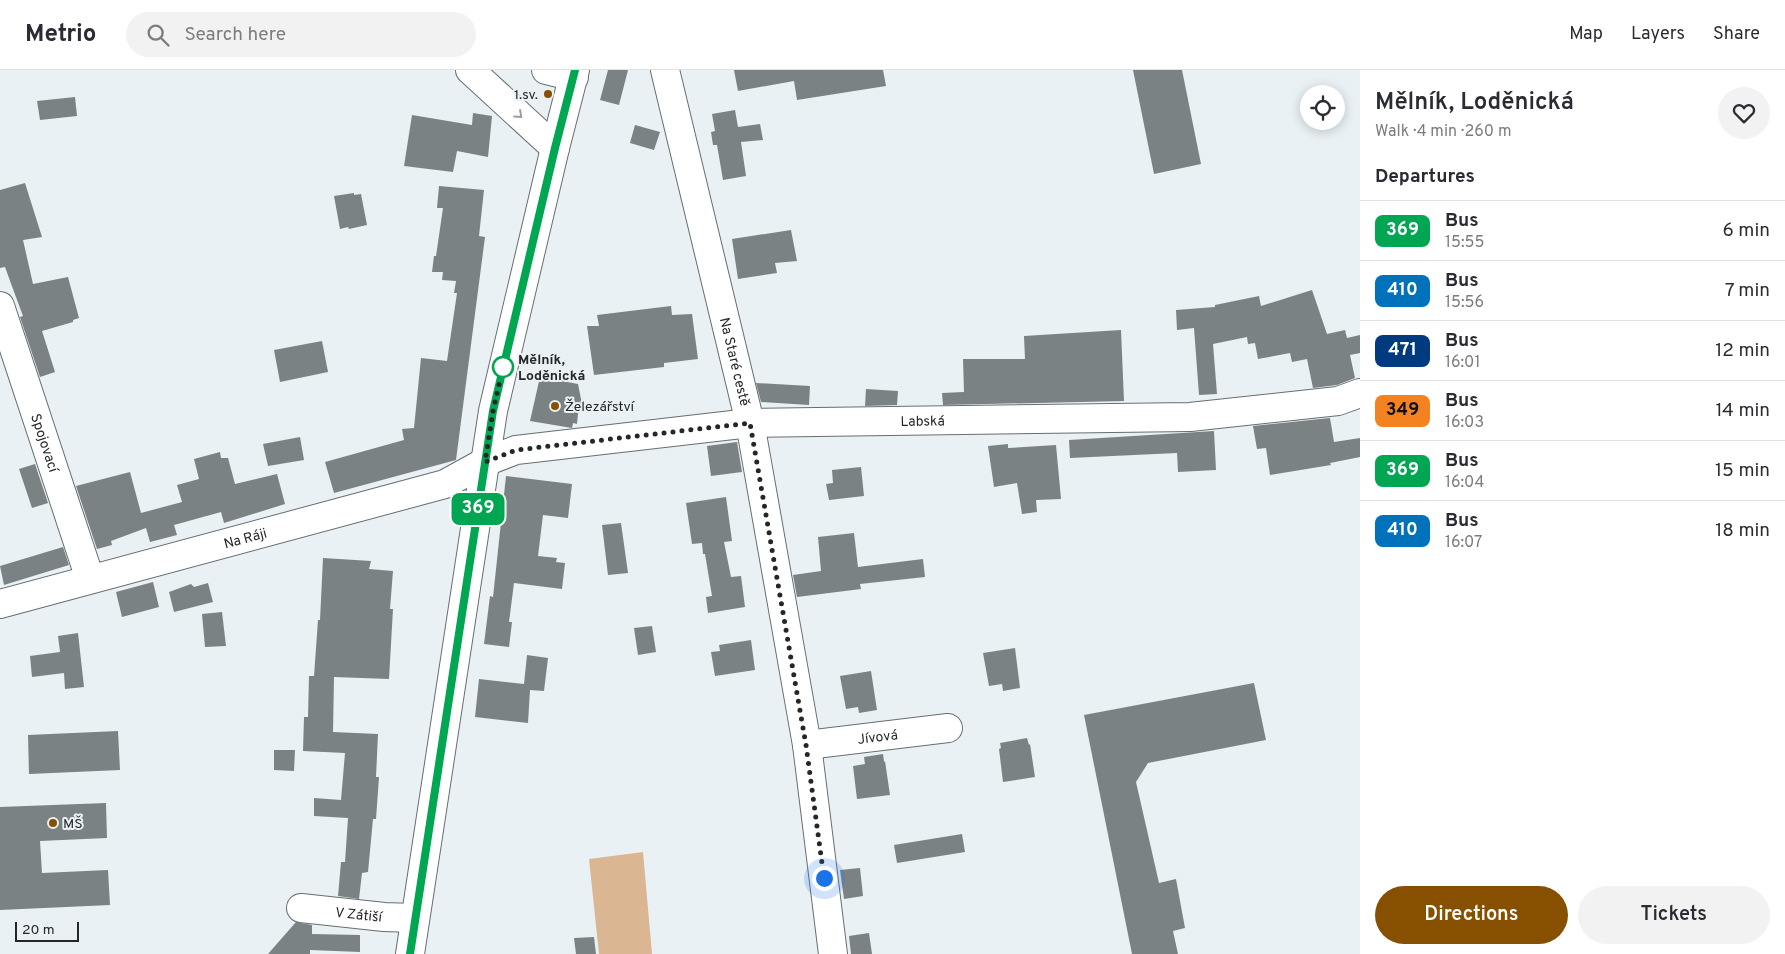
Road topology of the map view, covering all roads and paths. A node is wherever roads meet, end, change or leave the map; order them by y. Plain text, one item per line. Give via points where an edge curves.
1 (470, 70) edge
2 (546, 70) edge
3 (665, 70) edge
4 (574, 73) edge
5 (555, 148) junction
6 (0, 306) edge
7 (1360, 392) edge
8 (750, 423) junction
9 (485, 462) junction
10 (90, 580) junction
11 (0, 604) edge
12 (948, 728) dead end
13 (806, 745) junction
14 (301, 908) dead end
15 (414, 918) junction
16 (410, 954) edge
17 (833, 954) edge

1 -> 5 street
2 - 4 street
3 - 8 street, Na Staré cestě
4 - 5 street
5 - 9 street via 493,411
6 - 10 street, Spojovací
7 - 8 street, Labská via 1338,401 1190,418
8 - 9 street, Labská via 516,450
8 - 13 street, Na Staré cestě
9 - 10 street, Na Ráji via 446,484
9 - 15 street
10 - 11 street, Na Ráji
12 - 13 street, Jívová
13 - 17 street, Na Staré cestě
14 - 15 street, V Zátiší
15 - 16 street

